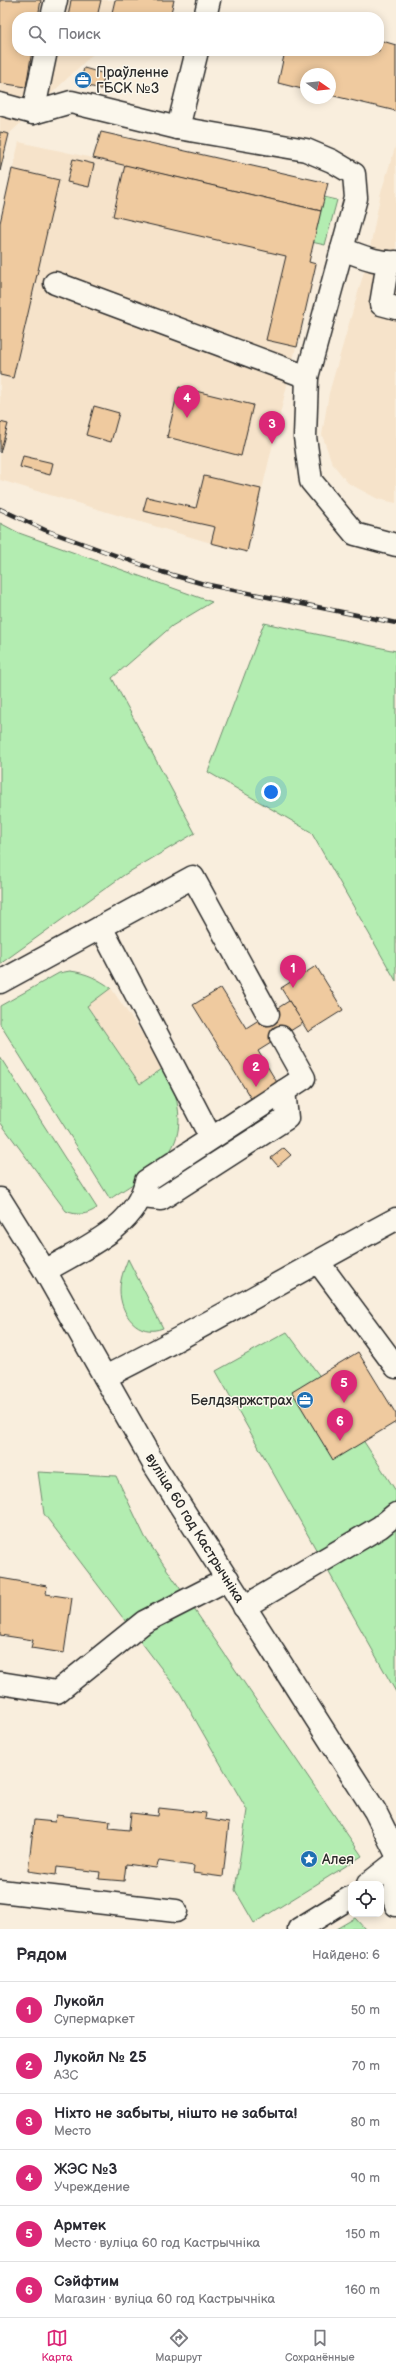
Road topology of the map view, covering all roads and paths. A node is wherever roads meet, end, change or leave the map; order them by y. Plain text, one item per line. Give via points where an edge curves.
1 (56, 0) edge
2 (209, 0) edge
3 (53, 12) edge
4 (206, 12) edge
5 (45, 56) edge
6 (196, 56) edge
7 (0, 104) edge
8 (33, 114) junction
9 (178, 128) junction
10 (342, 249) junction
11 (392, 262) edge
12 (55, 283) dead end
13 (396, 308) edge
14 (307, 377) junction
15 (396, 545) edge
16 (101, 927) junction
17 (0, 982) edge
18 (268, 1014) dead end
19 (281, 1037) dead end
20 (284, 1091) junction
21 (211, 1138) junction
22 (143, 1197) junction
23 (0, 1199) edge
24 (394, 1224) edge
25 (319, 1263) junction
26 (45, 1271) junction
27 (396, 1367) edge
28 (105, 1377) junction
29 (396, 1514) edge
30 (228, 1579) junction
31 (244, 1607) junction
32 (0, 1683) edge
33 (396, 1853) edge
34 (396, 1862) edge
35 (372, 1881) edge
36 (396, 1883) edge
37 (0, 1891) edge
38 (348, 1899) edge
39 (396, 1905) edge
40 (176, 1911) dead end
41 (299, 1929) edge

1 - 3 street
2 - 4 street
5 - 8 street
6 - 9 street
7 - 8 street
8 - 9 street via 71,102
9 - 10 street via 306,150 354,174 356,198
10 - 11 street
10 - 14 street
11 - 13 street via 381,304
12 - 14 street
14 - 15 street via 304,437 311,481 355,534
16 - 17 street
16 - 18 street via 193,877
16 - 21 street
19 - 20 street via 304,1078
20 - 21 street
20 - 22 street via 287,1118 162,1199
21 - 22 street via 146,1180
22 - 26 street via 117,1228
23 - 26 street, вуліца 60 год Кастрычніка
24 - 25 street
25 - 27 street
25 - 28 street via 238,1305 177,1341
26 - 28 street, вуліца 60 год Кастрычніка
28 - 30 street, вуліца 60 год Кастрычніка via 155,1466
29 - 31 street via 380,1527
30 - 31 street, вуліца 60 год Кастрычніка
30 - 32 street via 144,1622 57,1692
31 - 33 street, вуліца 60 год Кастрычніка via 375,1811
34 - 35 street
36 - 39 street
37 - 40 street
38 - 41 street

